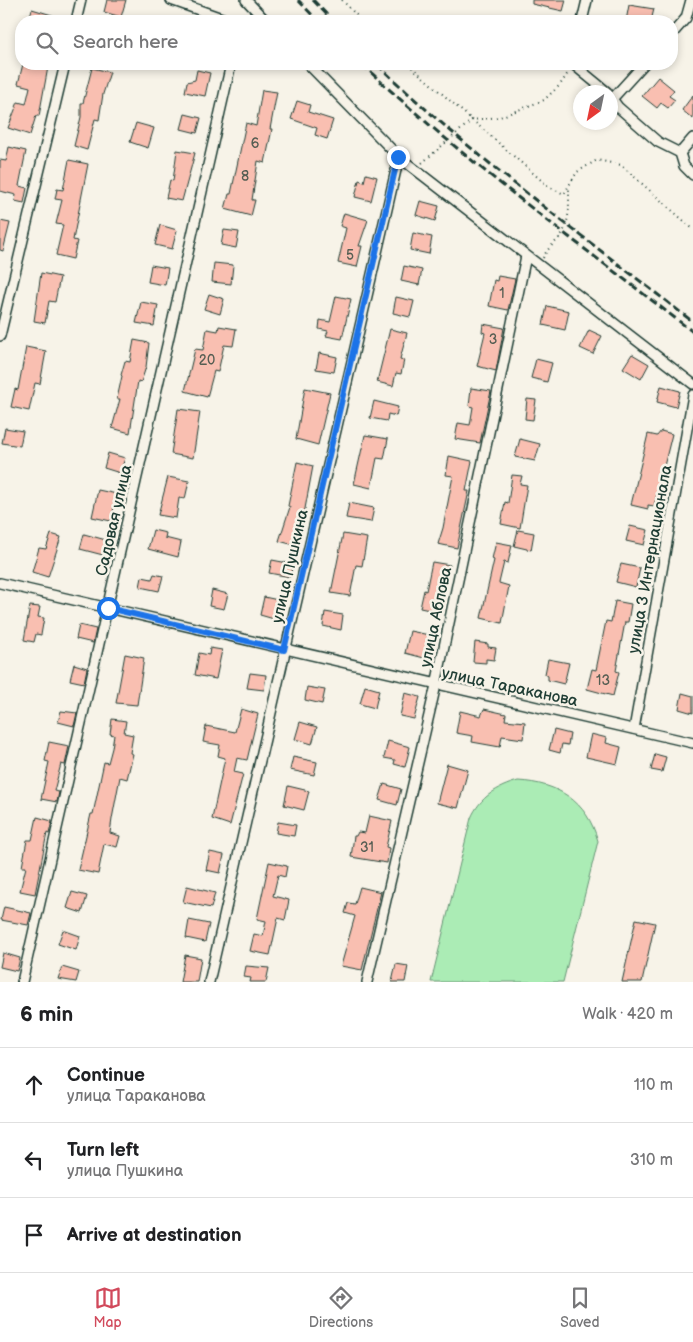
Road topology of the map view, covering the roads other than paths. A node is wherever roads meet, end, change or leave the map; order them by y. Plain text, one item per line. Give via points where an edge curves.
1 (81, 0) edge
2 (170, 0) edge
3 (246, 0) edge
4 (587, 0) edge
5 (691, 0) edge
6 (77, 15) edge
7 (213, 15) edge
8 (260, 15) edge
9 (583, 15) edge
10 (678, 27) edge
11 (65, 70) edge
12 (230, 70) edge
13 (314, 70) edge
14 (575, 70) edge
15 (637, 70) edge
16 (596, 85) edge
17 (618, 88) edge
18 (618, 107) edge
19 (693, 138) edge
20 (680, 153) junction
21 (398, 157) junction
22 (693, 175) edge
23 (526, 256) junction
24 (0, 336) edge
25 (693, 384) edge
26 (693, 395) edge
27 (0, 584) edge
28 (108, 608) junction
29 (284, 650) junction
30 (436, 685) junction
31 (634, 729) junction
32 (693, 742) edge
33 (22, 982) edge
34 (209, 982) edge
35 (367, 982) edge

1 - 6 street
2 - 7 street
3 - 8 street
4 - 9 street
5 - 10 street via 686,18
11 - 24 street
12 - 28 street, Садовая улица
13 - 21 street
14 - 16 street
15 - 17 street
18 - 20 street via 658,142
19 - 20 street
20 - 22 street via 684,166
21 - 23 street
21 - 29 street, улица Пушкина
23 - 25 street
23 - 30 street, улица Аблова
26 - 31 street, улица 3 Интернационала
27 - 28 street, улица Тараканова
28 - 29 street, улица Тараканова
28 - 33 street, Садовая улица
29 - 30 street, улица Тараканова
29 - 34 street, улица Пушкина
30 - 31 street, улица Тараканова
30 - 35 street, улица Аблова
31 - 32 street, улица Тараканова

